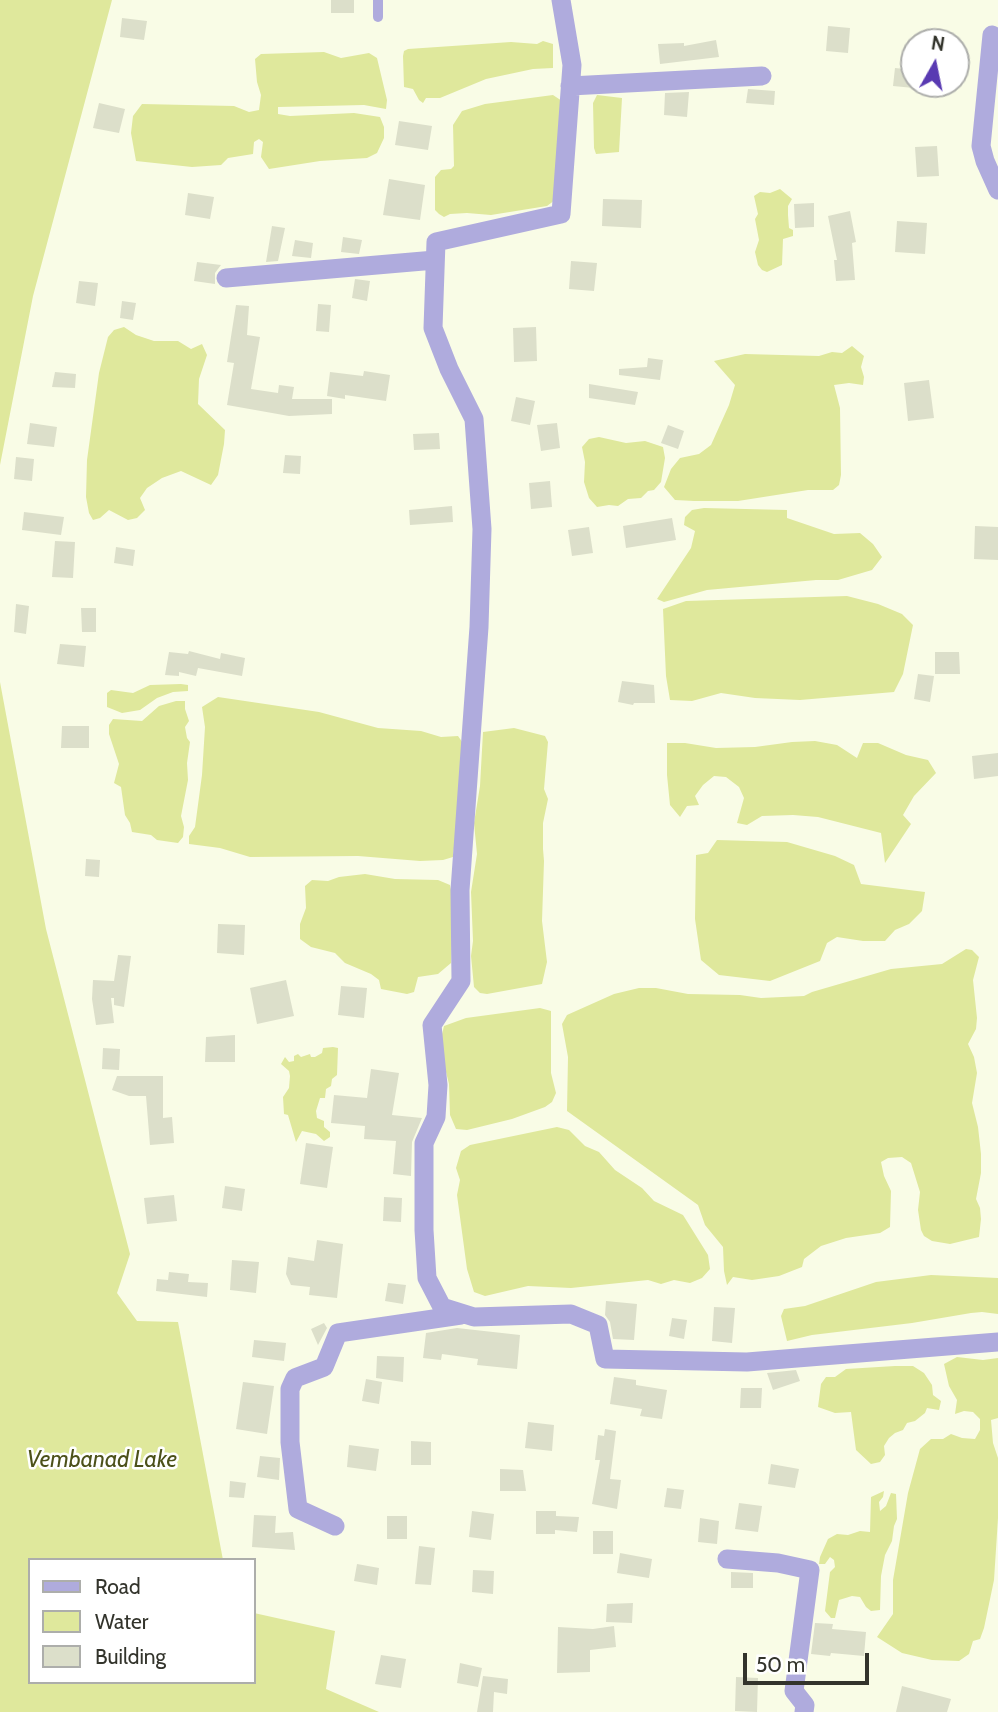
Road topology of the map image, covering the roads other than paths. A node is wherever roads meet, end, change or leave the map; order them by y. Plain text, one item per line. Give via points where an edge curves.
1 (377, 0) edge
2 (561, 0) edge
3 (378, 17) dead end
4 (992, 35) dead end
5 (762, 76) dead end
6 (570, 86) junction
7 (998, 190) edge
8 (435, 260) junction
9 (226, 278) dead end
10 (466, 1315) junction
11 (998, 1342) edge
12 (335, 1526) dead end
13 (727, 1559) dead end
14 (803, 1712) edge

1 - 3 lane
2 - 6 street via 572,65
4 - 7 street via 981,146
5 - 6 street
6 - 8 street via 561,214 436,242
8 - 9 street
8 - 10 street via 433,328 474,419 482,529 460,890 461,981 432,1025 438,1085 436,1117 424,1143 424,1230 428,1278 442,1307
10 - 11 street via 571,1314 598,1325 605,1359 747,1362
10 - 12 street via 338,1333 324,1367 295,1378 290,1389 290,1442 298,1509
13 - 14 street via 810,1570 794,1691 805,1705

